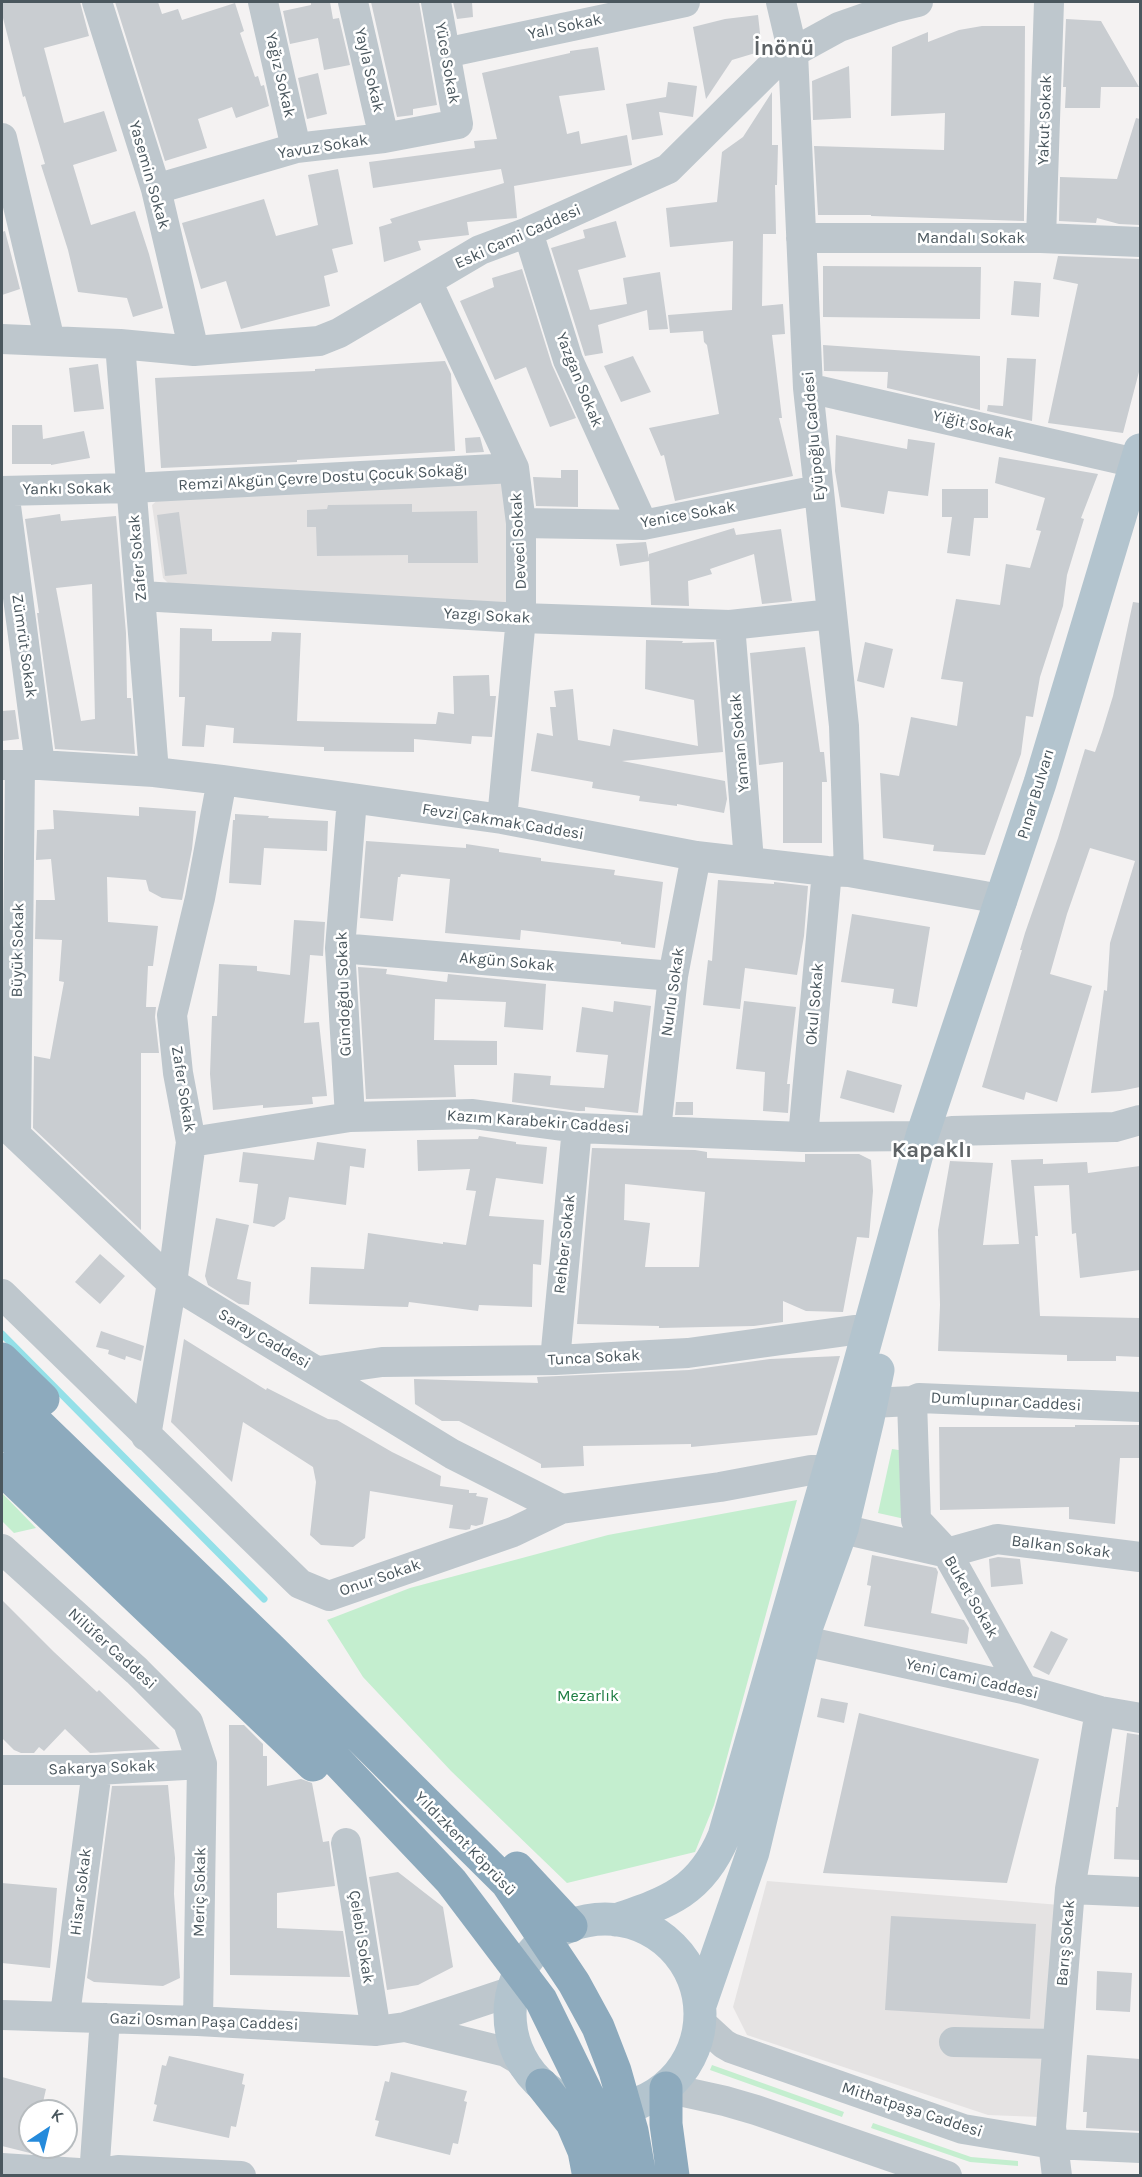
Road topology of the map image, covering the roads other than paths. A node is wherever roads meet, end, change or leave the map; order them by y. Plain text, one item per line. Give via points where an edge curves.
1 (97, 2) edge
2 (263, 2) edge
3 (353, 2) edge
4 (436, 2) edge
5 (686, 2) edge
6 (781, 2) edge
7 (918, 2) edge
8 (1049, 2) edge
9 (445, 53) junction
10 (793, 53) junction
11 (458, 124) joint
12 (2, 138) edge
13 (384, 138) junction
14 (296, 148) junction
15 (156, 189) junction
16 (528, 232) junction
17 (801, 238) junction
18 (1041, 238) junction
19 (1140, 242) edge
20 (426, 281) junction
21 (2, 339) edge
22 (50, 341) junction
23 (120, 344) junction
24 (194, 351) junction
25 (808, 388) junction
26 (1139, 459) edge
27 (514, 468) junction
28 (132, 488) junction
29 (818, 490) junction
30 (2, 491) edge
31 (521, 523) junction
32 (643, 525) junction
33 (141, 596) junction
34 (832, 614) junction
35 (521, 618) junction
36 (730, 625) junction
37 (20, 765) edge
38 (154, 772) junction
39 (222, 780) junction
40 (352, 799) junction
41 (502, 819) junction
42 (696, 856) junction
43 (749, 861) junction
44 (838, 871) junction
45 (1002, 901) junction
46 (340, 948) junction
47 (673, 976) junction
48 (350, 1117) junction
49 (1140, 1120) edge
50 (577, 1128) junction
51 (8, 1129) edge
52 (656, 1130) junction
53 (922, 1136) junction
54 (803, 1137) junction
55 (191, 1142) junction
56 (172, 1284) junction
57 (2, 1294) edge
58 (868, 1330) junction
59 (2, 1359) edge
60 (555, 1360) junction
61 (319, 1371) junction
62 (2, 1389) edge
63 (912, 1401) junction
64 (872, 1403) junction
65 (1140, 1407) edge
66 (2, 1428) edge
67 (146, 1436) junction
68 (2, 1469) edge
69 (829, 1470) junction
70 (561, 1509) junction
71 (842, 1529) junction
72 (2, 1549) edge
73 (947, 1553) junction
74 (1140, 1557) edge
75 (804, 1641) junction
76 (262, 1660) junction
77 (1023, 1689) junction
78 (1100, 1712) junction
79 (1140, 1718) edge
80 (202, 1764) junction
81 (2, 1770) edge
82 (97, 1770) junction
83 (346, 1843) dead end
84 (1070, 1889) junction
85 (1140, 1892) edge
86 (616, 1920) junction
87 (571, 1926) junction
88 (514, 1986) junction
89 (700, 2013) junction
90 (2, 2015) edge
91 (66, 2015) junction
92 (105, 2018) junction
93 (198, 2021) junction
94 (405, 2027) junction
95 (376, 2031) junction
96 (954, 2042) dead end
97 (1057, 2044) junction
98 (536, 2079) junction
99 (666, 2088) junction
100 (1053, 2144) junction
101 (1140, 2148) edge
102 (2, 2168) edge
103 (94, 2175) edge
104 (242, 2175) edge
105 (589, 2175) edge
106 (608, 2175) edge
107 (640, 2175) edge
108 (673, 2175) edge
109 (947, 2175) edge
110 (1057, 2175) edge

1 - 15 street, Yasemin Sokak
2 - 14 street, Yağız Sokak
3 - 13 street, Yayla Sokak
4 - 9 street, Yüce Sokak
5 - 9 street, Yalı Sokak
6 - 10 street, Eyüpoğlu Caddesi
7 - 10 street, Eski Cami Caddesi via 839,27
8 - 18 street, Yakut Sokak
9 - 11 street, Yüce Sokak
10 - 16 street, Eski Cami Caddesi via 777,62 668,169
10 - 17 street, Eyüpoğlu Caddesi
11 - 13 street, Yavuz Sokak
12 - 22 street
13 - 14 street, Yavuz Sokak
14 - 15 street, Yavuz Sokak
15 - 24 street, Yasemin Sokak
16 - 20 street, Eski Cami Caddesi via 480,250
16 - 32 street, Yazgan Sokak via 568,360
17 - 18 street, Mandalı Sokak
17 - 25 street, Eyüpoğlu Caddesi
18 - 19 street, Mandalı Sokak
20 - 24 street, Eski Cami Caddesi via 319,341
20 - 27 street, Deveci Sokak
21 - 22 street, Eski Cami Caddesi
22 - 23 street, Eski Cami Caddesi
23 - 24 street, Eski Cami Caddesi
23 - 28 street, Zafer Sokak
25 - 26 street, Yiğit Sokak
25 - 29 street, Eyüpoğlu Caddesi
26 - 45 main road, Pınar Bulvarı
27 - 28 street, Remzi Akgün Çevre Dostu Çocuk Sokağı
27 - 31 street, Deveci Sokak
28 - 30 street, Yankı Sokak
28 - 33 street, Zafer Sokak
29 - 32 street, Yenice Sokak
29 - 34 street, Eyüpoğlu Caddesi
30 - 37 street, Zümrüt Sokak
31 - 32 street, Yenice Sokak
31 - 35 street, Deveci Sokak
33 - 35 street, Yazgı Sokak
33 - 38 street, Zafer Sokak
34 - 36 street, Yazgı Sokak
34 - 44 street, Eyüpoğlu Caddesi via 844,726
35 - 36 street, Yazgı Sokak
35 - 41 street, Deveci Sokak
36 - 43 street, Yaman Sokak
37 - 38 street, Fevzi Çakmak Caddesi
37 - 51 street, Büyük Sokak
38 - 39 street, Fevzi Çakmak Caddesi
39 - 40 street, Fevzi Çakmak Caddesi
39 - 55 street, Zafer Sokak via 200,898 172,1015
40 - 41 street, Fevzi Çakmak Caddesi
40 - 46 street, Gündoğdu Sokak
41 - 42 street, Fevzi Çakmak Caddesi
42 - 43 street, Fevzi Çakmak Caddesi
42 - 47 street, Nurlu Sokak
43 - 44 street, Fevzi Çakmak Caddesi
44 - 45 street, Fevzi Çakmak Caddesi
44 - 54 street, Okul Sokak
45 - 53 main road, Pınar Bulvarı
46 - 47 street, Akgün Sokak
46 - 48 street, Gündoğdu Sokak
47 - 52 street, Nurlu Sokak
48 - 50 street, Kazım Karabekir Caddesi via 473,1114
48 - 55 street, Kazım Karabekir Caddesi
49 - 53 street, Kazım Karabekir Caddesi via 1115,1127 952,1131
50 - 52 street, Kazım Karabekir Caddesi
50 - 60 street, Rehber Sokak
51 - 56 street, Saray Caddesi
52 - 54 street, Kazım Karabekir Caddesi
53 - 54 street, Kazım Karabekir Caddesi
53 - 58 main road
53 - 64 main road
55 - 56 street, Zafer Sokak
56 - 61 street, Saray Caddesi
56 - 67 street, Zafer Sokak
57 - 67 street, Onur Sokak
58 - 60 street, Tunca Sokak via 688,1353
58 - 69 main road
59 - 87 highway via 292,1640
60 - 61 street, Tunca Sokak via 382,1362
61 - 70 street, Saray Caddesi via 452,1454
62 - 76 highway
63 - 64 street, Dumlupınar Caddesi
63 - 65 street, Dumlupınar Caddesi via 919,1398
63 - 73 street, Buket Sokak via 916,1520
64 - 71 main road
66 - 76 highway
67 - 70 street, Onur Sokak via 300,1584 329,1596 513,1532
68 - 88 highway via 347,1797
69 - 70 street, Onur Sokak
69 - 86 main road via 715,1857 705,1872 679,1894
71 - 73 street, Balkan Sokak
71 - 75 main road
72 - 80 street, Nilüfer Caddesi via 188,1722
73 - 74 street, Balkan Sokak via 997,1539
73 - 77 street, Buket Sokak
75 - 77 street, Yeni Cami Caddesi
75 - 89 main road via 753,1852
76 - 106 highway via 451,1881 541,2000 592,2104
76 - 107 highway, Yıldızkent Köprüsü via 507,1884 574,1983 598,2027 627,2111
77 - 78 street, Yeni Cami Caddesi
78 - 79 street, Yeni Cami Caddesi
78 - 84 street, Barış Sokak
80 - 82 street, Sakarya Sokak
80 - 93 street, Meriç Sokak
81 - 82 street, Sakarya Sokak
82 - 91 street, Hisar Sokak
83 - 95 street, Çelebi Sokak
84 - 85 street
84 - 97 street, Barış Sokak
86 - 87 main road via 593,1920
86 - 89 main road via 647,1929 673,1948 691,1974
87 - 88 main road via 538,1947
88 - 94 street, Gazi Osman Paşa Caddesi
88 - 98 main road via 510,2008 513,2036 523,2062
89 - 99 main road via 690,2058
89 - 100 street, Mithatpaşa Caddesi via 731,2048 963,2129
90 - 91 street, Gazi Osman Paşa Caddesi
91 - 92 street, Gazi Osman Paşa Caddesi
92 - 93 street, Gazi Osman Paşa Caddesi
92 - 103 street
93 - 95 street, Gazi Osman Paşa Caddesi
94 - 95 street, Gazi Osman Paşa Caddesi
94 - 98 street, Gazi Osman Paşa Caddesi via 506,2052
96 - 97 street
97 - 100 street, Barış Sokak
98 - 99 main road via 570,2103 603,2109 637,2104
98 - 105 highway via 572,2123
99 - 108 highway
99 - 109 street via 756,2110
100 - 101 street, Mithatpaşa Caddesi
100 - 110 street, Barış Sokak
102 - 103 street
103 - 104 street via 118,2170

